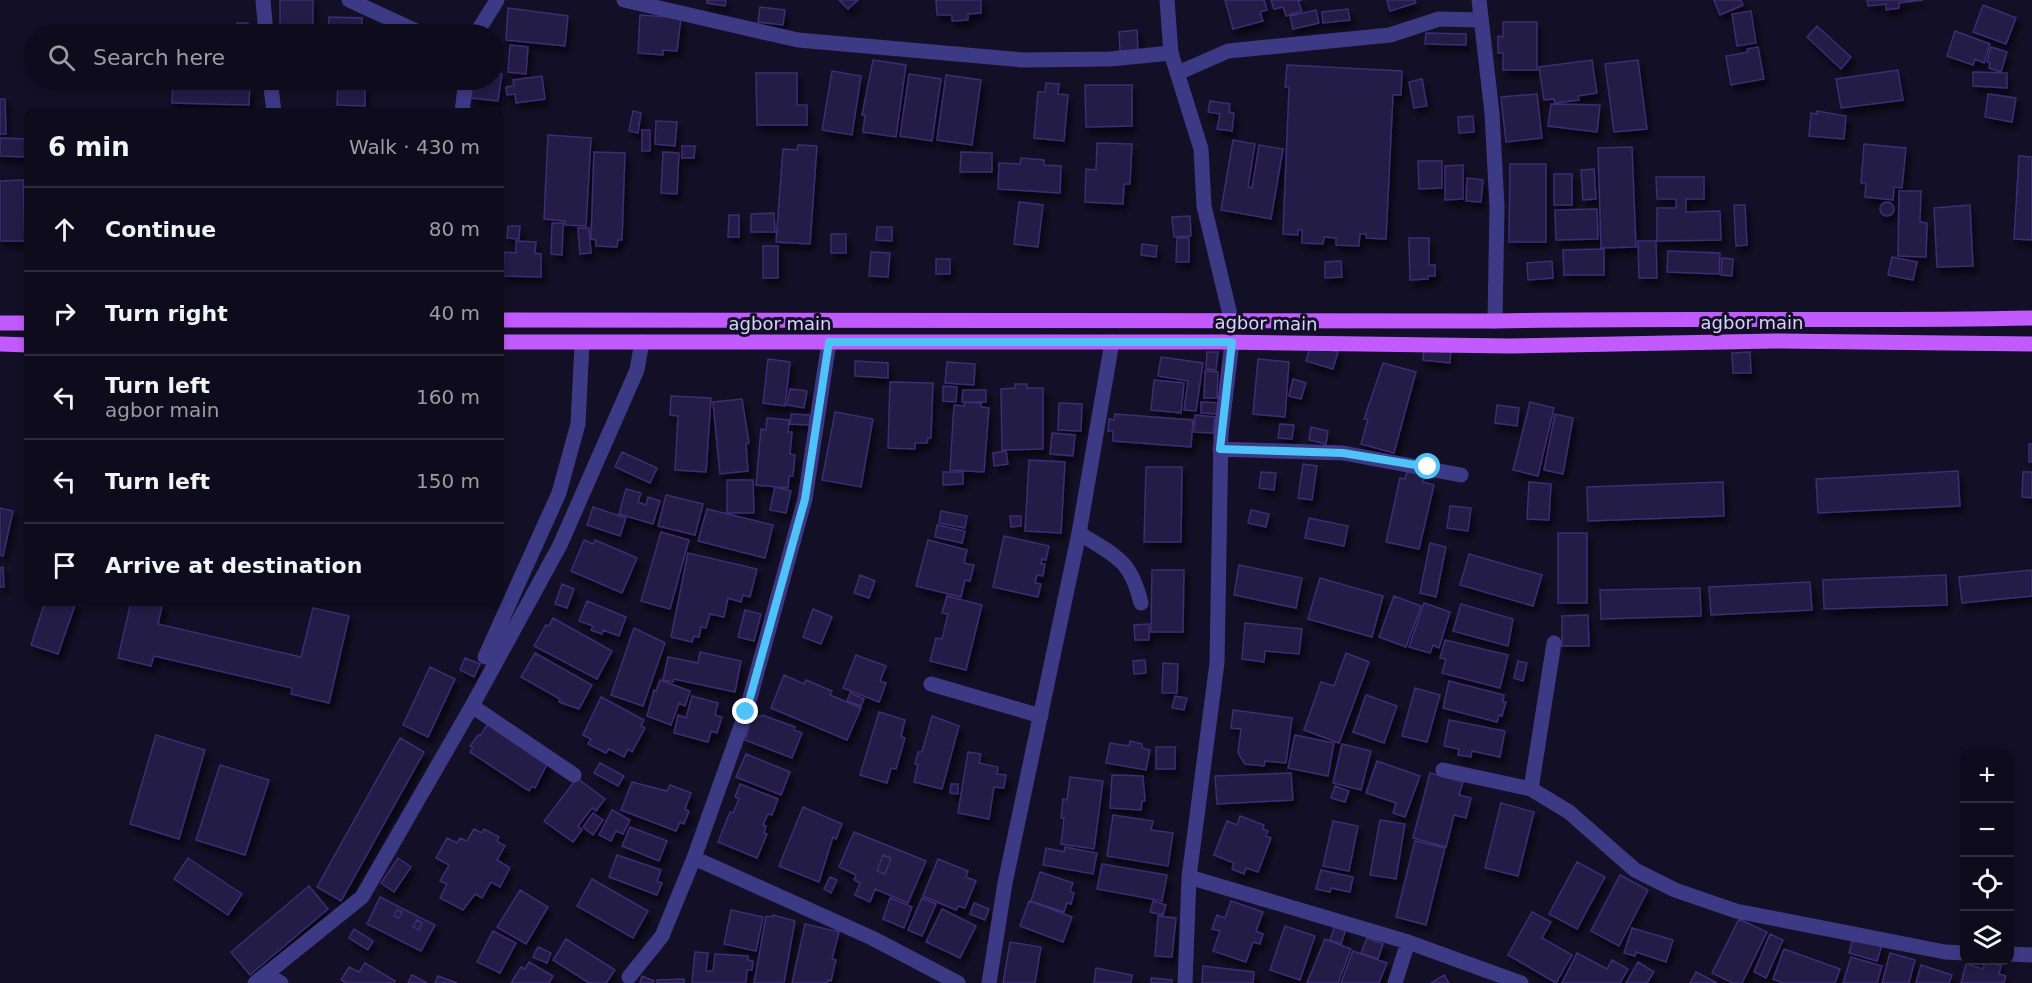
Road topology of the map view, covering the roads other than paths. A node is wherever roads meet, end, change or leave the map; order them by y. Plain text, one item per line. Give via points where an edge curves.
1 (263, 0) edge
2 (349, 0) edge
3 (497, 0) edge
4 (624, 0) edge
5 (1167, 0) edge
6 (1479, 0) edge
7 (1480, 20) junction
8 (265, 24) edge
9 (401, 24) edge
10 (482, 24) edge
11 (1171, 53) junction
12 (1178, 73) junction
13 (271, 90) edge
14 (465, 90) edge
15 (273, 108) edge
16 (462, 108) edge
17 (1010, 318) junction
18 (2032, 318) edge
19 (1231, 319) junction
20 (504, 320) edge
21 (1495, 321) junction
22 (0, 323) edge
23 (23, 323) edge
24 (504, 342) edge
25 (642, 342) junction
26 (829, 342) junction
27 (1009, 342) junction
28 (1112, 342) junction
29 (1232, 342) junction
30 (0, 344) edge
31 (24, 344) edge
32 (582, 344) junction
33 (2032, 344) edge
34 (1220, 449) junction
35 (1461, 475) dead end
36 (1079, 533) junction
37 (1142, 603) dead end
38 (1554, 643) dead end
39 (485, 657) dead end
40 (931, 684) dead end
41 (472, 706) junction
42 (1041, 716) junction
43 (1443, 770) dead end
44 (574, 775) dead end
45 (1531, 789) junction
46 (694, 858) junction
47 (1189, 877) junction
48 (1408, 942) junction
49 (1960, 953) edge
50 (2014, 954) edge
51 (2032, 955) edge
52 (629, 977) dead end
53 (261, 978) edge
54 (281, 983) edge
55 (958, 983) edge
56 (989, 983) edge
57 (1185, 983) edge
58 (1395, 983) edge
59 (1521, 983) edge

1 - 8 street
2 - 9 street
3 - 10 street
4 - 11 street via 798,40 1023,60 1110,59
5 - 11 street
6 - 7 street
7 - 12 street via 1439,19 1390,34 1228,51
7 - 21 street via 1497,195
11 - 12 street
12 - 19 street via 1201,149 1204,206
13 - 15 street
14 - 16 street
17 - 19 main road, agbor main
17 - 20 main road, agbor main
17 - 27 main road
18 - 21 main road, agbor main
19 - 21 main road, agbor main
22 - 23 main road
23 - 31 main road
24 - 32 main road, agbor main
25 - 26 main road, agbor main
25 - 32 main road, agbor main
25 - 41 street via 637,370 560,545
26 - 27 main road, agbor main
26 - 46 street via 805,499 746,712
27 - 28 main road, agbor main
28 - 29 main road, agbor main
28 - 36 street
29 - 33 main road, agbor main via 1510,346 1775,341
29 - 34 street
30 - 31 main road
32 - 39 street via 578,424 559,493
34 - 35 street via 1343,453
34 - 47 street via 1217,663
36 - 37 street via 1126,563
36 - 42 street
38 - 45 street
40 - 42 street
41 - 44 street
41 - 53 street via 362,897
42 - 56 street via 1005,883
43 - 45 street
45 - 49 street via 1569,812 1635,870 1675,890 1736,911
46 - 52 street via 662,936
46 - 55 street via 872,938
47 - 48 street
47 - 57 street
48 - 58 street
48 - 59 street
50 - 51 street
53 - 54 street

